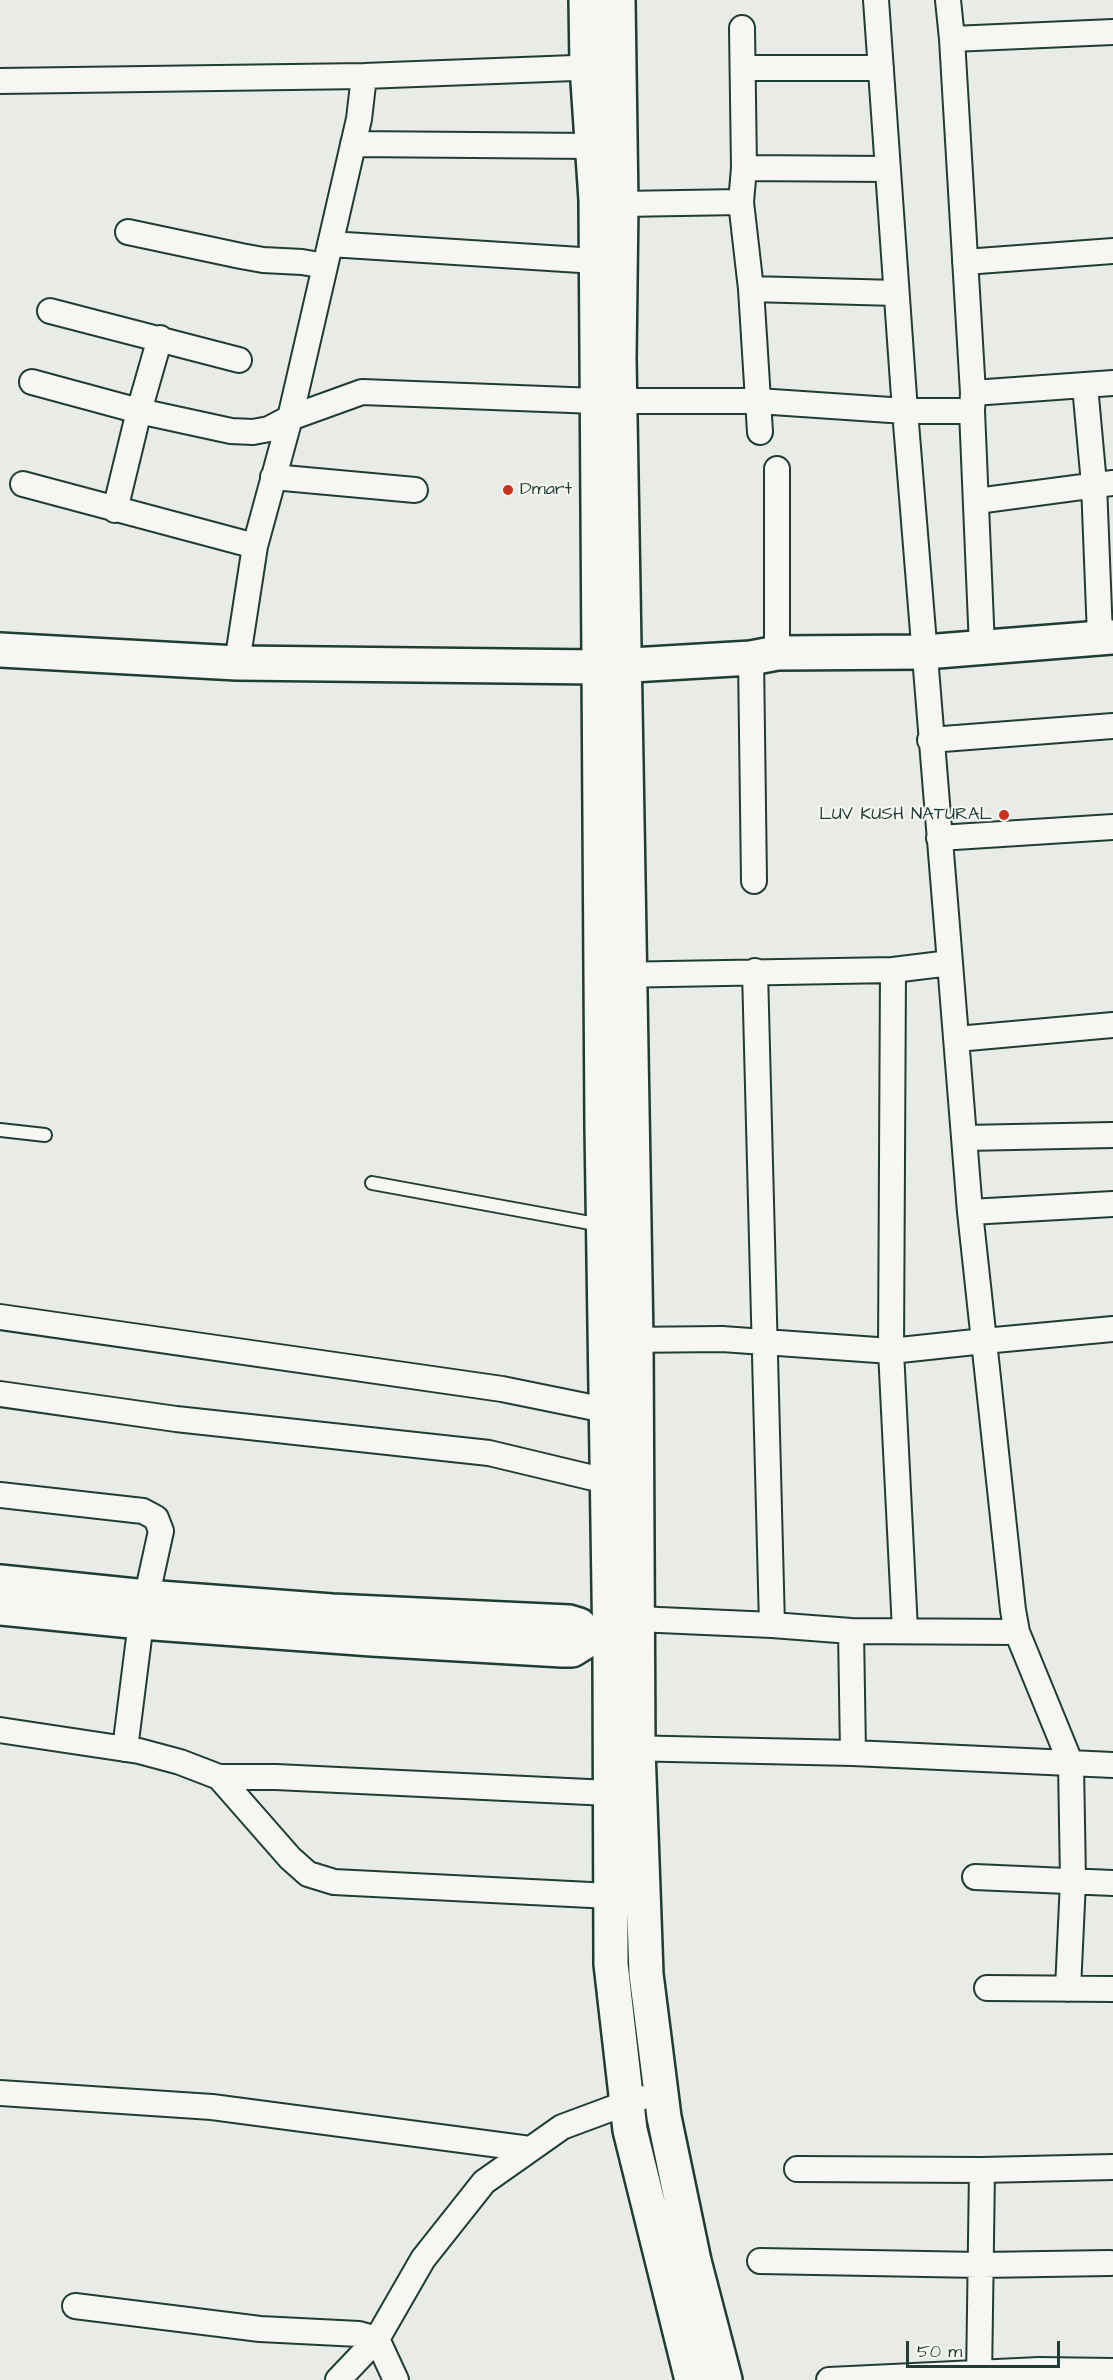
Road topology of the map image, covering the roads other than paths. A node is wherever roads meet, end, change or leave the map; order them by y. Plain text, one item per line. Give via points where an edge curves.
1 (586, 0) edge
2 (618, 0) edge
3 (876, 0) edge
4 (948, 0) edge
5 (742, 28) dead end
6 (1113, 32) edge
7 (952, 39) junction
8 (603, 67) junction
9 (743, 68) junction
10 (881, 68) junction
11 (364, 76) junction
12 (0, 81) edge
13 (353, 144) junction
14 (593, 146) junction
15 (744, 168) junction
16 (887, 169) junction
17 (741, 202) junction
18 (621, 204) junction
19 (128, 232) dead end
20 (1113, 251) edge
21 (327, 255) junction
22 (596, 261) junction
23 (965, 262) junction
24 (752, 289) junction
25 (896, 293) junction
26 (50, 311) dead end
27 (159, 338) junction
28 (239, 360) dead end
29 (32, 382) dead end
30 (1113, 382) edge
31 (1085, 386) junction
32 (608, 401) junction
33 (758, 401) junction
34 (972, 402) junction
35 (139, 411) junction
36 (905, 411) junction
37 (290, 418) junction
38 (760, 432) dead end
39 (777, 469) dead end
40 (273, 477) junction
41 (23, 484) dead end
42 (1104, 484) edge
43 (415, 490) dead end
44 (977, 501) junction
45 (115, 510) junction
46 (255, 546) junction
47 (1106, 637) edge
48 (982, 647) junction
49 (0, 650) edge
50 (925, 652) junction
51 (764, 655) junction
52 (237, 663) junction
53 (611, 666) junction
54 (1113, 726) edge
55 (930, 741) junction
56 (1113, 827) edge
57 (939, 838) junction
58 (754, 881) dead end
59 (950, 963) junction
60 (893, 970) junction
61 (755, 971) junction
62 (614, 975) junction
63 (1113, 1025) edge
64 (957, 1039) junction
65 (0, 1130) edge
66 (45, 1135) dead end
67 (1113, 1135) edge
68 (964, 1138) junction
69 (372, 1183) dead end
70 (1113, 1204) edge
71 (970, 1212) junction
72 (618, 1227) junction
73 (0, 1317) edge
74 (1113, 1329) edge
75 (636, 1340) junction
76 (604, 1341) junction
77 (984, 1341) junction
78 (763, 1342) junction
79 (891, 1351) junction
80 (0, 1394) edge
81 (605, 1410) junction
82 (606, 1481) junction
83 (0, 1495) edge
84 (0, 1582) edge
85 (0, 1608) edge
86 (143, 1609) junction
87 (772, 1625) junction
88 (905, 1630) junction
89 (851, 1631) junction
90 (1017, 1632) junction
91 (619, 1634) junction
92 (0, 1730) edge
93 (624, 1748) junction
94 (125, 1749) junction
95 (853, 1753) junction
96 (1071, 1764) junction
97 (1113, 1765) edge
98 (219, 1777) junction
99 (609, 1793) junction
100 (975, 1877) dead end
101 (1072, 1881) junction
102 (1113, 1883) edge
103 (610, 1896) junction
104 (987, 1988) dead end
105 (1068, 1989) junction
106 (1113, 1989) edge
107 (0, 2093) edge
108 (663, 2103) junction
109 (628, 2116) junction
110 (530, 2149) junction
111 (1113, 2167) edge
112 (797, 2169) dead end
113 (982, 2170) junction
114 (760, 2261) dead end
115 (1110, 2263) dead end
116 (679, 2265) junction
117 (980, 2265) junction
118 (75, 2306) dead end
119 (378, 2339) junction
120 (1113, 2371) edge
121 (979, 2376) edge
122 (338, 2380) edge
123 (396, 2380) edge
124 (692, 2380) edge
125 (725, 2380) edge
126 (829, 2380) edge

1 - 8 main road
2 - 8 main road
3 - 10 street
4 - 7 street
5 - 9 street
6 - 7 street
7 - 23 street
8 - 11 street
8 - 14 main road
8 - 18 main road
9 - 10 street
9 - 15 street
10 - 16 street
11 - 12 street
11 - 13 street
13 - 14 street
13 - 21 street
14 - 22 main road
15 - 16 street
15 - 17 street
16 - 25 street
17 - 18 street
17 - 24 street
18 - 32 main road
19 - 21 street via 263,260 302,262
20 - 23 street
21 - 22 street
21 - 37 street
22 - 32 main road
23 - 34 street
24 - 25 street
24 - 33 street
25 - 36 street
26 - 27 street
27 - 28 street
27 - 35 street
29 - 35 street
30 - 31 street
31 - 34 street
31 - 42 street
32 - 33 street
32 - 37 street via 362,392
32 - 53 main road
33 - 36 street
33 - 38 street
34 - 36 street
34 - 44 street
35 - 37 street via 231,431 269,429
35 - 45 street
36 - 50 street
37 - 40 street
39 - 51 street
40 - 43 street
40 - 46 street
41 - 45 street
42 - 44 street
42 - 47 street
44 - 48 street
45 - 46 street
46 - 52 street
47 - 48 main road
48 - 50 main road
49 - 52 main road
50 - 51 main road
50 - 55 street
51 - 53 main road
51 - 58 street
52 - 53 main road
53 - 62 main road
54 - 55 street
55 - 57 street
56 - 57 street
57 - 59 street
59 - 60 street
59 - 64 street
60 - 61 street
60 - 79 street
61 - 62 street
61 - 78 street
62 - 72 main road
63 - 64 street
64 - 68 street
65 - 66 lane
67 - 68 street
68 - 71 street
69 - 72 lane
70 - 71 street
71 - 77 street
72 - 75 main road
72 - 76 main road
73 - 81 street via 491,1388
74 - 77 street
75 - 76 street
75 - 78 street
75 - 91 main road
76 - 81 main road
77 - 79 street
77 - 90 street
78 - 79 street
78 - 87 street
79 - 88 street
80 - 82 street via 176,1419 489,1453
81 - 82 main road
82 - 91 main road
83 - 86 street via 143,1511 156,1518 160,1531
84 - 86 main road
85 - 86 main road
86 - 91 main road via 372,1639 562,1650
86 - 94 street
87 - 89 street
87 - 91 street
88 - 89 street
88 - 90 street
89 - 95 street
90 - 96 street
91 - 93 main road
92 - 94 street
93 - 95 street
93 - 99 main road
93 - 108 main road
94 - 98 street via 180,1762
95 - 96 street
96 - 97 street
96 - 101 street
98 - 99 street
98 - 103 street via 290,1858 308,1874 334,1882
99 - 103 main road
100 - 101 street
101 - 102 street
101 - 105 street
103 - 109 main road via 611,1964
104 - 105 street
105 - 106 street
107 - 110 street via 212,2107
108 - 109 street
108 - 116 main road
109 - 110 street via 562,2127
109 - 116 main road
110 - 119 street via 484,2182 423,2259
111 - 113 street
112 - 113 street
113 - 117 street
114 - 117 street
115 - 117 street
116 - 124 main road
116 - 125 main road
117 - 121 street
118 - 119 street
119 - 122 street
119 - 123 street
120 - 121 street
121 - 126 street

